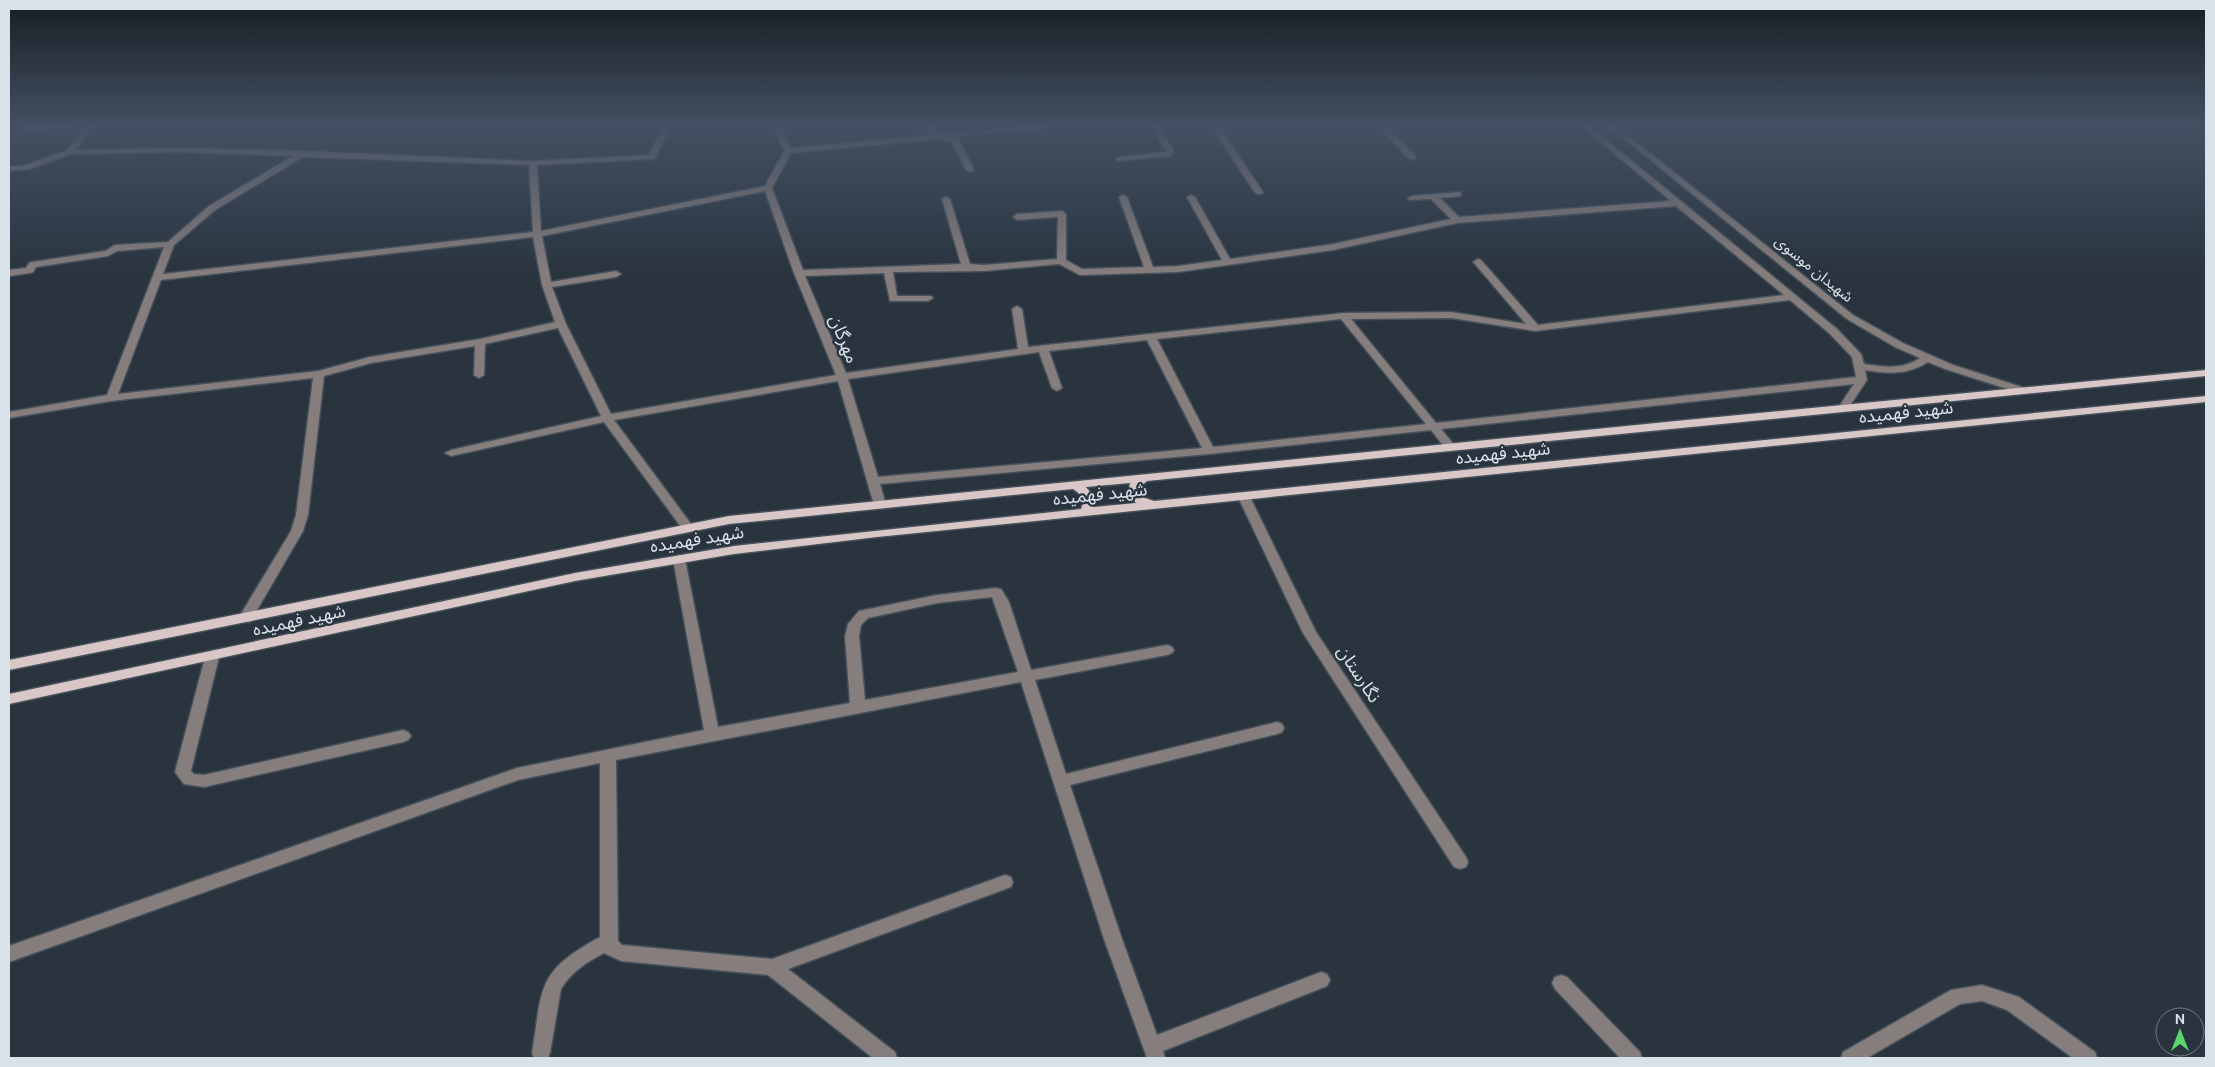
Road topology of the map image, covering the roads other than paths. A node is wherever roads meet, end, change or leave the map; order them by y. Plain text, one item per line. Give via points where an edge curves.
1 (268, 175) edge
2 (534, 175) edge
3 (775, 175) edge
4 (1248, 175) edge
5 (1644, 175) edge
6 (1673, 175) edge
7 (768, 188) junction
8 (1260, 192) dead end
9 (1458, 194) dead end
10 (1122, 197) dead end
11 (1192, 197) dead end
12 (1434, 197) junction
13 (1412, 198) dead end
14 (946, 199) dead end
15 (1678, 203) junction
16 (1017, 216) dead end
17 (1456, 220) junction
18 (537, 234) junction
19 (170, 244) junction
20 (1061, 260) junction
21 (1227, 261) junction
22 (1478, 262) dead end
23 (966, 266) junction
24 (888, 270) junction
25 (1150, 271) junction
26 (9, 273) edge
27 (799, 273) junction
28 (616, 274) dead end
29 (156, 278) junction
30 (547, 285) junction
31 (1791, 297) junction
32 (928, 298) dead end
33 (1017, 309) dead end
34 (1344, 316) junction
35 (561, 324) junction
36 (1535, 328) junction
37 (1151, 338) junction
38 (480, 342) junction
39 (1043, 349) junction
40 (1023, 351) junction
41 (1928, 357) junction
42 (1860, 366) junction
43 (2206, 373) edge
44 (319, 374) junction
45 (479, 375) dead end
46 (842, 377) junction
47 (1862, 380) junction
48 (1056, 388) dead end
49 (2024, 391) junction
50 (111, 398) junction
51 (2206, 399) edge
52 (1843, 408) junction
53 (9, 415) edge
54 (606, 418) junction
55 (1434, 427) junction
56 (1450, 447) junction
57 (1209, 451) junction
58 (451, 452) dead end
59 (1143, 479) junction
60 (872, 481) junction
61 (1076, 485) junction
62 (1244, 496) junction
63 (880, 505) junction
64 (1154, 506) junction
65 (1084, 513) junction
66 (688, 528) junction
67 (679, 560) junction
68 (245, 619) junction
69 (1167, 650) dead end
70 (212, 657) junction
71 (9, 665) edge
72 (1027, 674) junction
73 (9, 699) edge
74 (858, 707) junction
75 (1277, 728) dead end
76 (712, 734) junction
77 (403, 736) dead end
78 (608, 755) junction
79 (1062, 781) junction
80 (1460, 862) dead end
81 (1005, 882) dead end
82 (609, 941) junction
83 (9, 954) edge
84 (772, 967) junction
85 (1321, 980) dead end
86 (1561, 983) dead end
87 (1154, 1052) edge
88 (541, 1053) dead end
89 (888, 1058) edge
90 (1633, 1058) edge
91 (1850, 1058) edge
92 (2088, 1058) edge

1 - 19 street via 212,208
2 - 18 street
3 - 7 street
4 - 8 street
5 - 15 street
6 - 41 street, شهیدان موسوی via 1850,317
7 - 18 street
7 - 27 street, مهرگان
9 - 12 street
10 - 25 street
11 - 21 street
12 - 13 street
12 - 17 street
14 - 23 street
15 - 17 street
15 - 31 street
16 - 20 street via 1062,214
17 - 21 street via 1334,248
18 - 29 street
18 - 30 street
19 - 26 street via 115,248 108,253 32,265 30,270
19 - 29 street
20 - 23 street via 984,268
20 - 25 street via 1080,272
21 - 25 street
22 - 36 street
23 - 24 street
24 - 27 street
24 - 32 street via 893,299
27 - 46 street, مهرگان
28 - 30 street
29 - 50 street
30 - 35 street
31 - 36 street
31 - 42 street via 1839,337 1857,356
33 - 40 street
34 - 36 street via 1452,315
34 - 37 street
34 - 55 street
35 - 38 street
35 - 54 street
37 - 39 street
37 - 57 street
38 - 44 street via 370,360
38 - 45 street
39 - 40 street
39 - 48 street
40 - 46 street
41 - 42 street via 1913,368 1888,371
41 - 49 street, شهیدان موسوی
42 - 47 street
43 - 49 main road, شهید فهمیده
44 - 50 street
44 - 68 street via 302,515 297,531
46 - 54 street
46 - 60 street, مهرگان
47 - 52 street
47 - 55 street
49 - 52 main road, شهید فهمیده
50 - 53 street
51 - 62 main road, شهید فهمیده
52 - 56 main road, شهید فهمیده
54 - 58 street
54 - 66 street
55 - 56 street
55 - 57 street
56 - 59 main road, شهید فهمیده
57 - 60 street
59 - 61 main road, شهید فهمیده
59 - 64 main road via 1135,485 1134,494
60 - 63 street, مهرگان
61 - 63 main road, شهید فهمیده
61 - 65 main road via 1090,498 1090,506
62 - 64 main road, شهید فهمیده
62 - 80 street, نگارستان via 1310,633
63 - 66 main road, شهید فهمیده via 729,520
64 - 65 main road, شهید فهمیده
65 - 67 main road, شهید فهمیده via 877,533
66 - 68 main road, شهید فهمیده
67 - 70 main road, شهید فهمیده via 575,577
67 - 76 street
68 - 71 main road, شهید فهمیده
69 - 72 street
70 - 73 main road, شهید فهمیده
70 - 77 street via 183,772 190,780 204,781
72 - 74 street
72 - 74 street via 996,592 937,599 864,614 855,624 852,636
72 - 79 street
74 - 76 street
75 - 79 street
76 - 78 street
78 - 82 street
78 - 83 street via 517,774
79 - 87 street
81 - 84 street
82 - 84 street via 611,949 621,953
82 - 88 street via 567,965 557,977 552,987
84 - 89 street
85 - 87 street
86 - 90 street
91 - 92 street via 1957,996 1982,993 2013,1003

